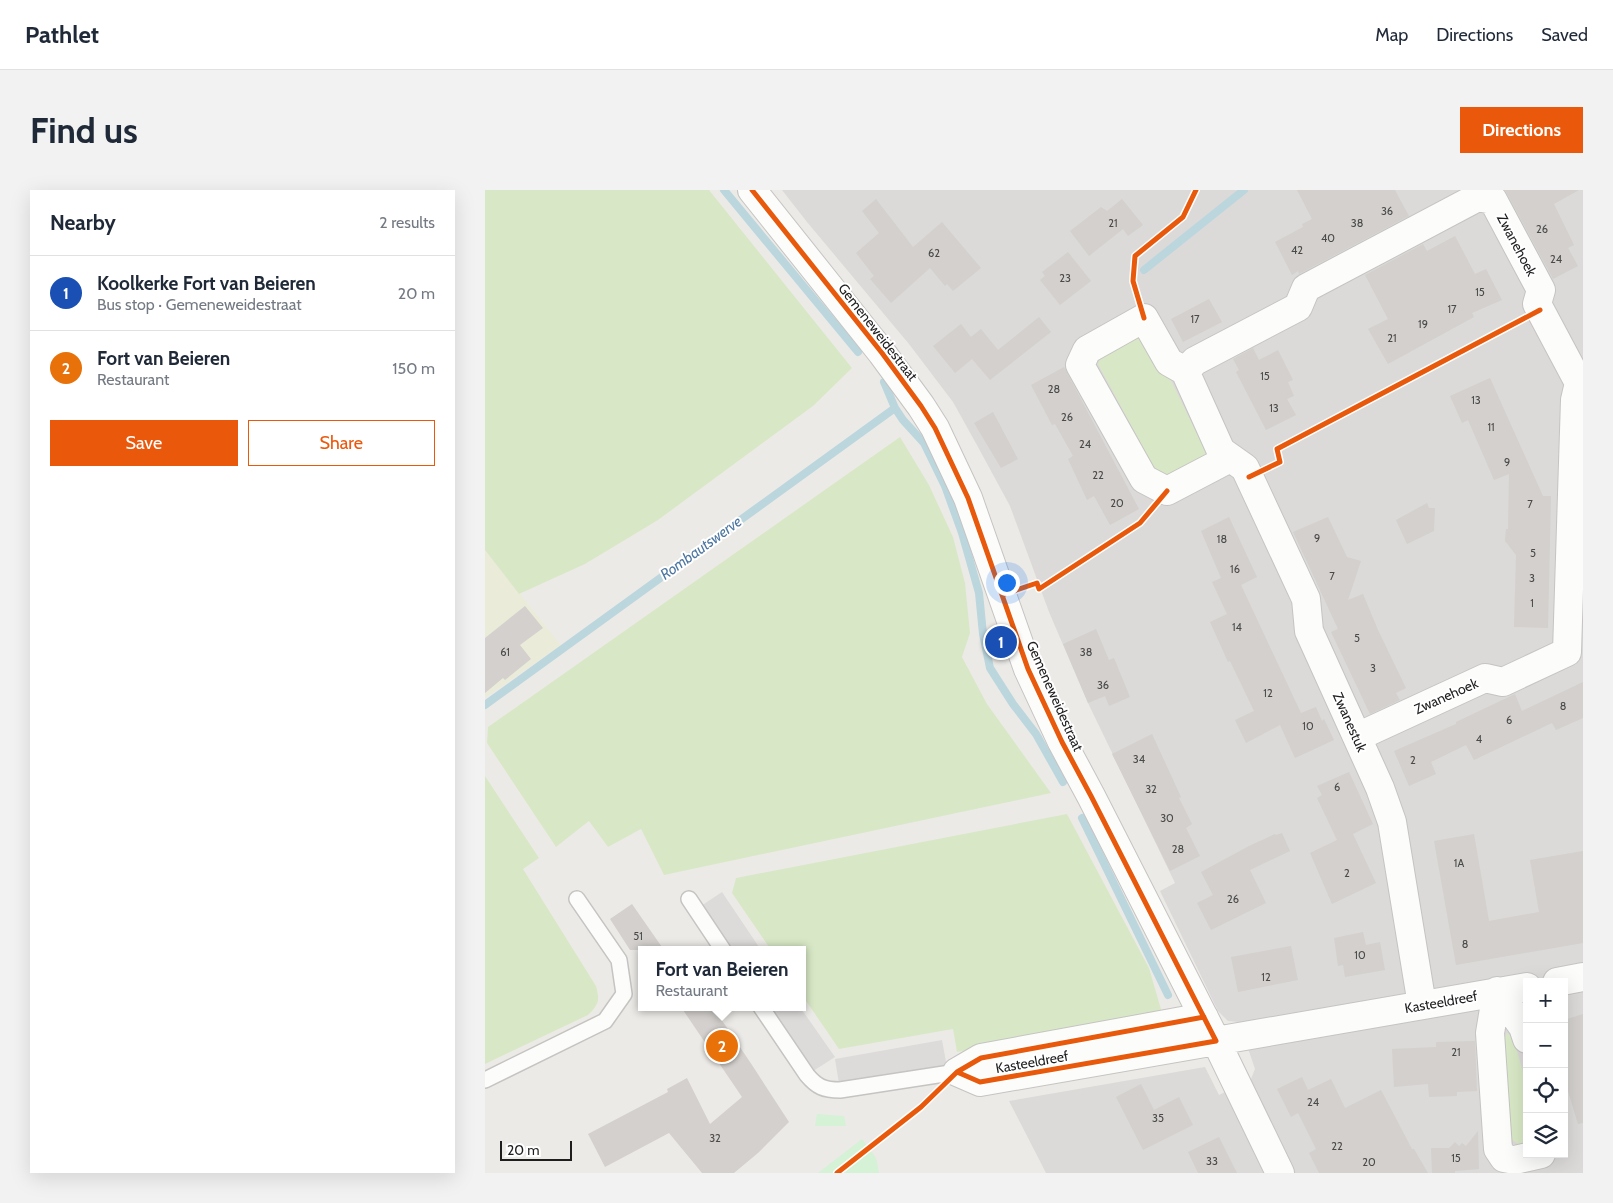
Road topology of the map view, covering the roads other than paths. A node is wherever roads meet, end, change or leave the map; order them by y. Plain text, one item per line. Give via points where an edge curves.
1 (753, 190) edge
2 (1185, 371) junction
3 (1231, 458) junction
4 (1357, 737) junction
5 (689, 899) dead end
6 (577, 900) dead end
7 (720, 946) edge
8 (1583, 978) edge
9 (1568, 980) edge
10 (1523, 988) edge
11 (1497, 992) junction
12 (1422, 1005) junction
13 (764, 1011) edge
14 (1203, 1017) junction
15 (1523, 1027) edge
16 (1216, 1041) junction
17 (957, 1072) junction
18 (485, 1080) edge
19 (1524, 1158) edge
20 (1280, 1173) edge

1 - 14 street, Gemeneweidestraat via 882,353 935,428 968,498 1028,669
2 - 3 street, Zwanestuk via 1221,452
2 - 3 street, Zwanestuk via 1169,362 1144,318 1087,350 1080,365 1144,479 1167,491
2 - 4 street, Zwanehoek via 1195,361 1298,307 1306,288 1478,197 1493,200 1541,290 1537,304 1579,383 1575,400 1567,652 1503,682 1485,678
3 - 4 street, Zwanestuk via 1245,468 1306,599 1309,631
4 - 12 street, Zwanestuk via 1391,822
5 - 7 lane
6 - 18 lane via 619,960 624,994 605,1021
8 - 9 street
10 - 11 street, Kasteeldreef
11 - 12 street, Kasteeldreef
11 - 15 street, Kasteeldreef
11 - 19 street, Kasteeldreef via 1490,1032 1498,1149 1503,1158
12 - 16 street, Kasteeldreef
13 - 17 lane via 807,1075 827,1090
14 - 16 street, Gemeneweidestraat
14 - 17 street, Kasteeldreef via 981,1058
16 - 17 street, Kasteeldreef via 980,1082
16 - 20 street

